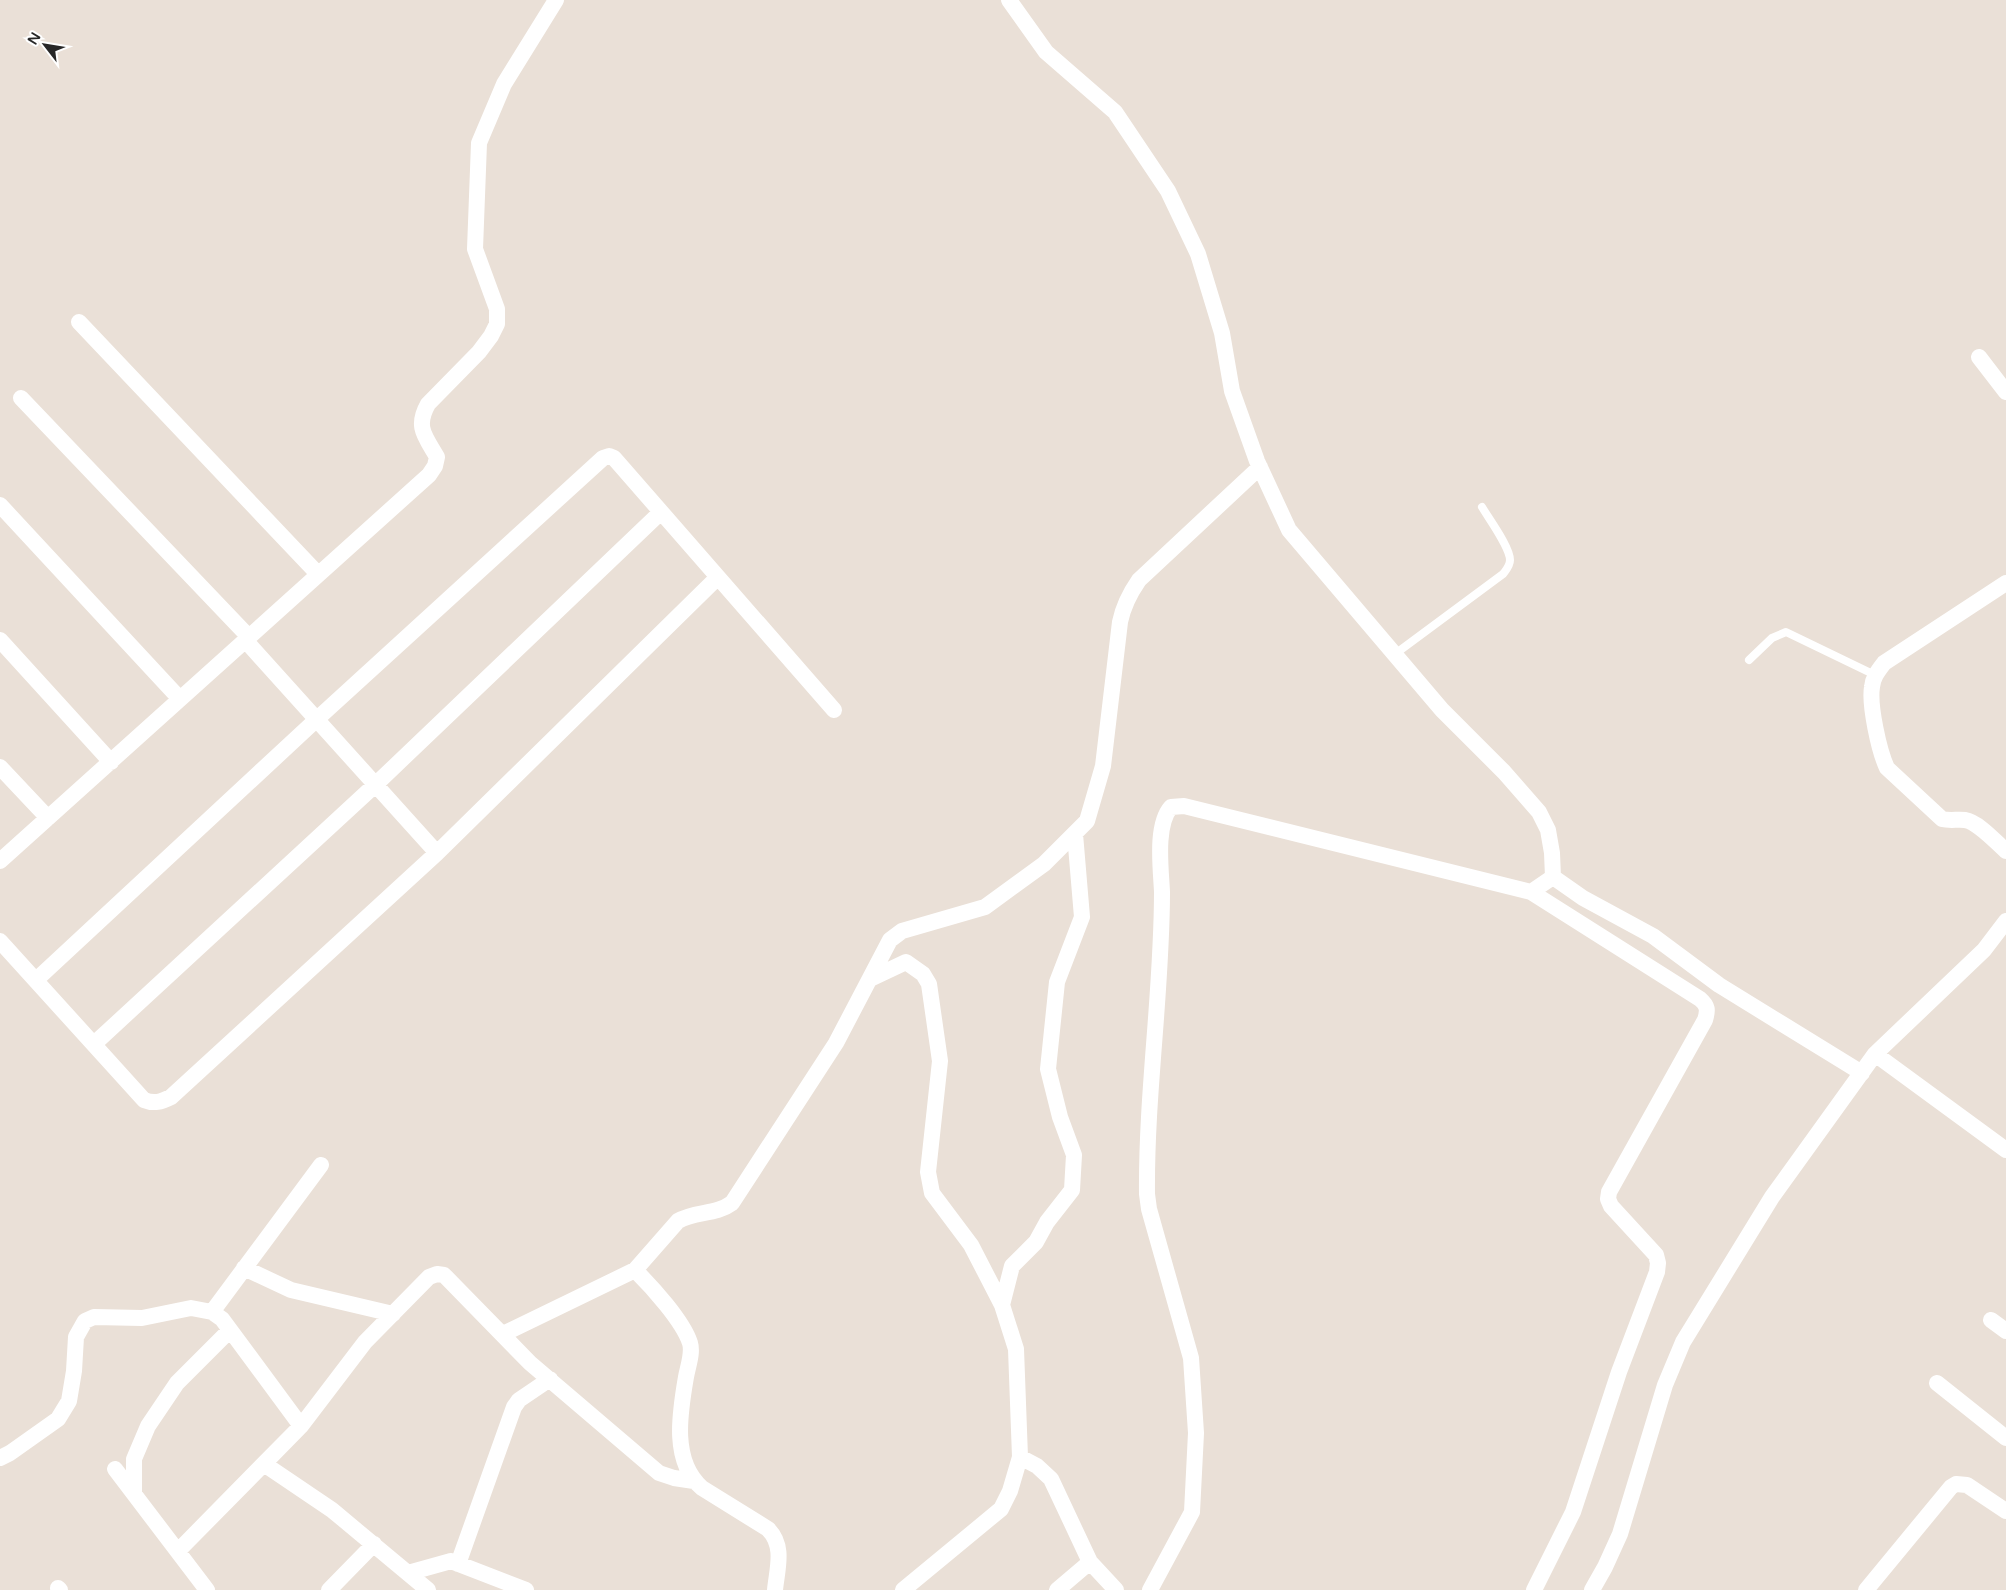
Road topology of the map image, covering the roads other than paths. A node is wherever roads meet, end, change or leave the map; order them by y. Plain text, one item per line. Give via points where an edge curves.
1 (556, 0) edge
2 (1009, 0) edge
3 (79, 322) dead end
4 (1979, 357) dead end
5 (2006, 392) edge
6 (21, 398) dead end
7 (1260, 467) junction
8 (0, 505) edge
9 (1482, 507) dead end
10 (661, 512) junction
11 (318, 574) junction
12 (718, 577) junction
13 (2006, 583) edge
14 (247, 638) junction
15 (0, 640) edge
16 (1395, 654) junction
17 (1749, 660) dead end
18 (1875, 675) junction
19 (180, 699) junction
20 (834, 710) dead end
21 (317, 719) junction
22 (111, 762) junction
23 (0, 767) edge
24 (376, 785) junction
25 (48, 818) junction
26 (1076, 834) junction
27 (2006, 851) edge
28 (437, 853) junction
29 (0, 861) edge
30 (1553, 877) junction
31 (1531, 892) junction
32 (2006, 921) edge
33 (0, 941) edge
34 (870, 979) junction
35 (36, 980) junction
36 (94, 1044) junction
37 (1876, 1054) junction
38 (1862, 1073) junction
39 (2006, 1150) edge
40 (321, 1165) dead end
41 (244, 1268) junction
42 (635, 1270) junction
43 (1002, 1304) junction
44 (212, 1312) junction
45 (393, 1314) junction
46 (1991, 1320) dead end
47 (229, 1330) junction
48 (2006, 1331) edge
49 (503, 1334) junction
50 (550, 1379) junction
51 (1937, 1382) dead end
52 (301, 1426) junction
53 (2006, 1438) edge
54 (1020, 1457) junction
55 (0, 1458) edge
56 (264, 1464) junction
57 (115, 1469) dead end
58 (694, 1481) junction
59 (134, 1494) junction
60 (2006, 1511) edge
61 (374, 1544) junction
62 (178, 1552) junction
63 (1090, 1562) junction
64 (458, 1564) junction
65 (408, 1573) junction
66 (208, 1590) edge
67 (329, 1590) edge
68 (428, 1590) edge
69 (526, 1590) edge
70 (774, 1590) edge
71 (903, 1590) edge
72 (1057, 1590) edge
73 (1116, 1590) edge
74 (1150, 1590) edge
75 (1534, 1590) edge
76 (1592, 1590) edge
77 (1866, 1590) edge

1 - 11 street via 504,84 479,143 475,249 497,309 497,324 483,346 422,414 421,429 437,457 435,466
2 - 7 street via 1046,52 1115,112 1168,192 1198,254 1222,333 1232,391
3 - 11 street
4 - 5 street
6 - 14 street
7 - 16 street via 1288,530
7 - 26 street via 1134,587 1120,622 1101,775 1089,817
8 - 19 street
9 - 16 lane via 1508,553 1510,562 1507,568
10 - 12 street
10 - 21 street via 614,458 603,458
10 - 24 street
11 - 14 street
12 - 20 street
12 - 28 street
13 - 18 street via 1884,663
14 - 19 street
14 - 21 street
15 - 22 street
16 - 30 street via 1442,710 1539,812 1548,830
17 - 18 lane via 1772,638 1786,632
18 - 27 street via 1872,706 1886,768 1942,819 1975,824
19 - 22 street
21 - 24 street
21 - 35 street
22 - 25 street
23 - 25 street
24 - 28 street
24 - 36 street
25 - 29 street
26 - 34 street via 1044,864 985,907 896,934
26 - 43 street via 1082,917 1057,982 1048,1069 1074,1156 1072,1190 1036,1242 1012,1266
28 - 36 street via 171,1097 161,1102 144,1100
30 - 31 street
30 - 38 street via 1583,898 1653,936 1719,984
31 - 74 street via 1184,806 1171,807 1166,813 1161,830 1162,929 1147,1194 1191,1358 1196,1433 1192,1512
31 - 75 street via 1700,998 1708,1011 1609,1192 1611,1206 1652,1248 1658,1263 1657,1272 1619,1372 1573,1512
32 - 37 street via 1984,950
33 - 35 street
34 - 42 street via 836,1043 732,1203 725,1208 678,1221
34 - 43 street via 906,962 923,974 929,984 940,1061 929,1184 971,1246
35 - 36 street
37 - 38 street
37 - 39 street
38 - 76 street via 1772,1197 1683,1342 1664,1385 1620,1534
40 - 41 street
41 - 44 street
41 - 45 street via 292,1290
42 - 49 street
42 - 58 street via 656,1291 691,1344 679,1417 683,1457
43 - 54 street via 1016,1349
44 - 47 street
44 - 55 street via 191,1308 142,1318 94,1317 85,1321 76,1338 69,1401 58,1419
45 - 49 street via 429,1277 444,1275
45 - 52 street via 365,1342
46 - 48 street
47 - 52 street
47 - 59 street via 177,1382 148,1426 134,1459
49 - 50 street
50 - 58 street via 659,1473
50 - 64 street via 514,1407
51 - 53 street
52 - 56 street
54 - 63 street via 1051,1479
54 - 71 street via 1001,1509
56 - 61 street via 332,1510
56 - 62 street
57 - 59 street
58 - 70 street via 775,1536 779,1554
59 - 62 street
60 - 77 street via 1967,1485 1956,1484
61 - 65 street
61 - 67 street
62 - 66 street
63 - 72 street
63 - 73 street
64 - 65 street via 451,1561
64 - 69 street
65 - 68 street

